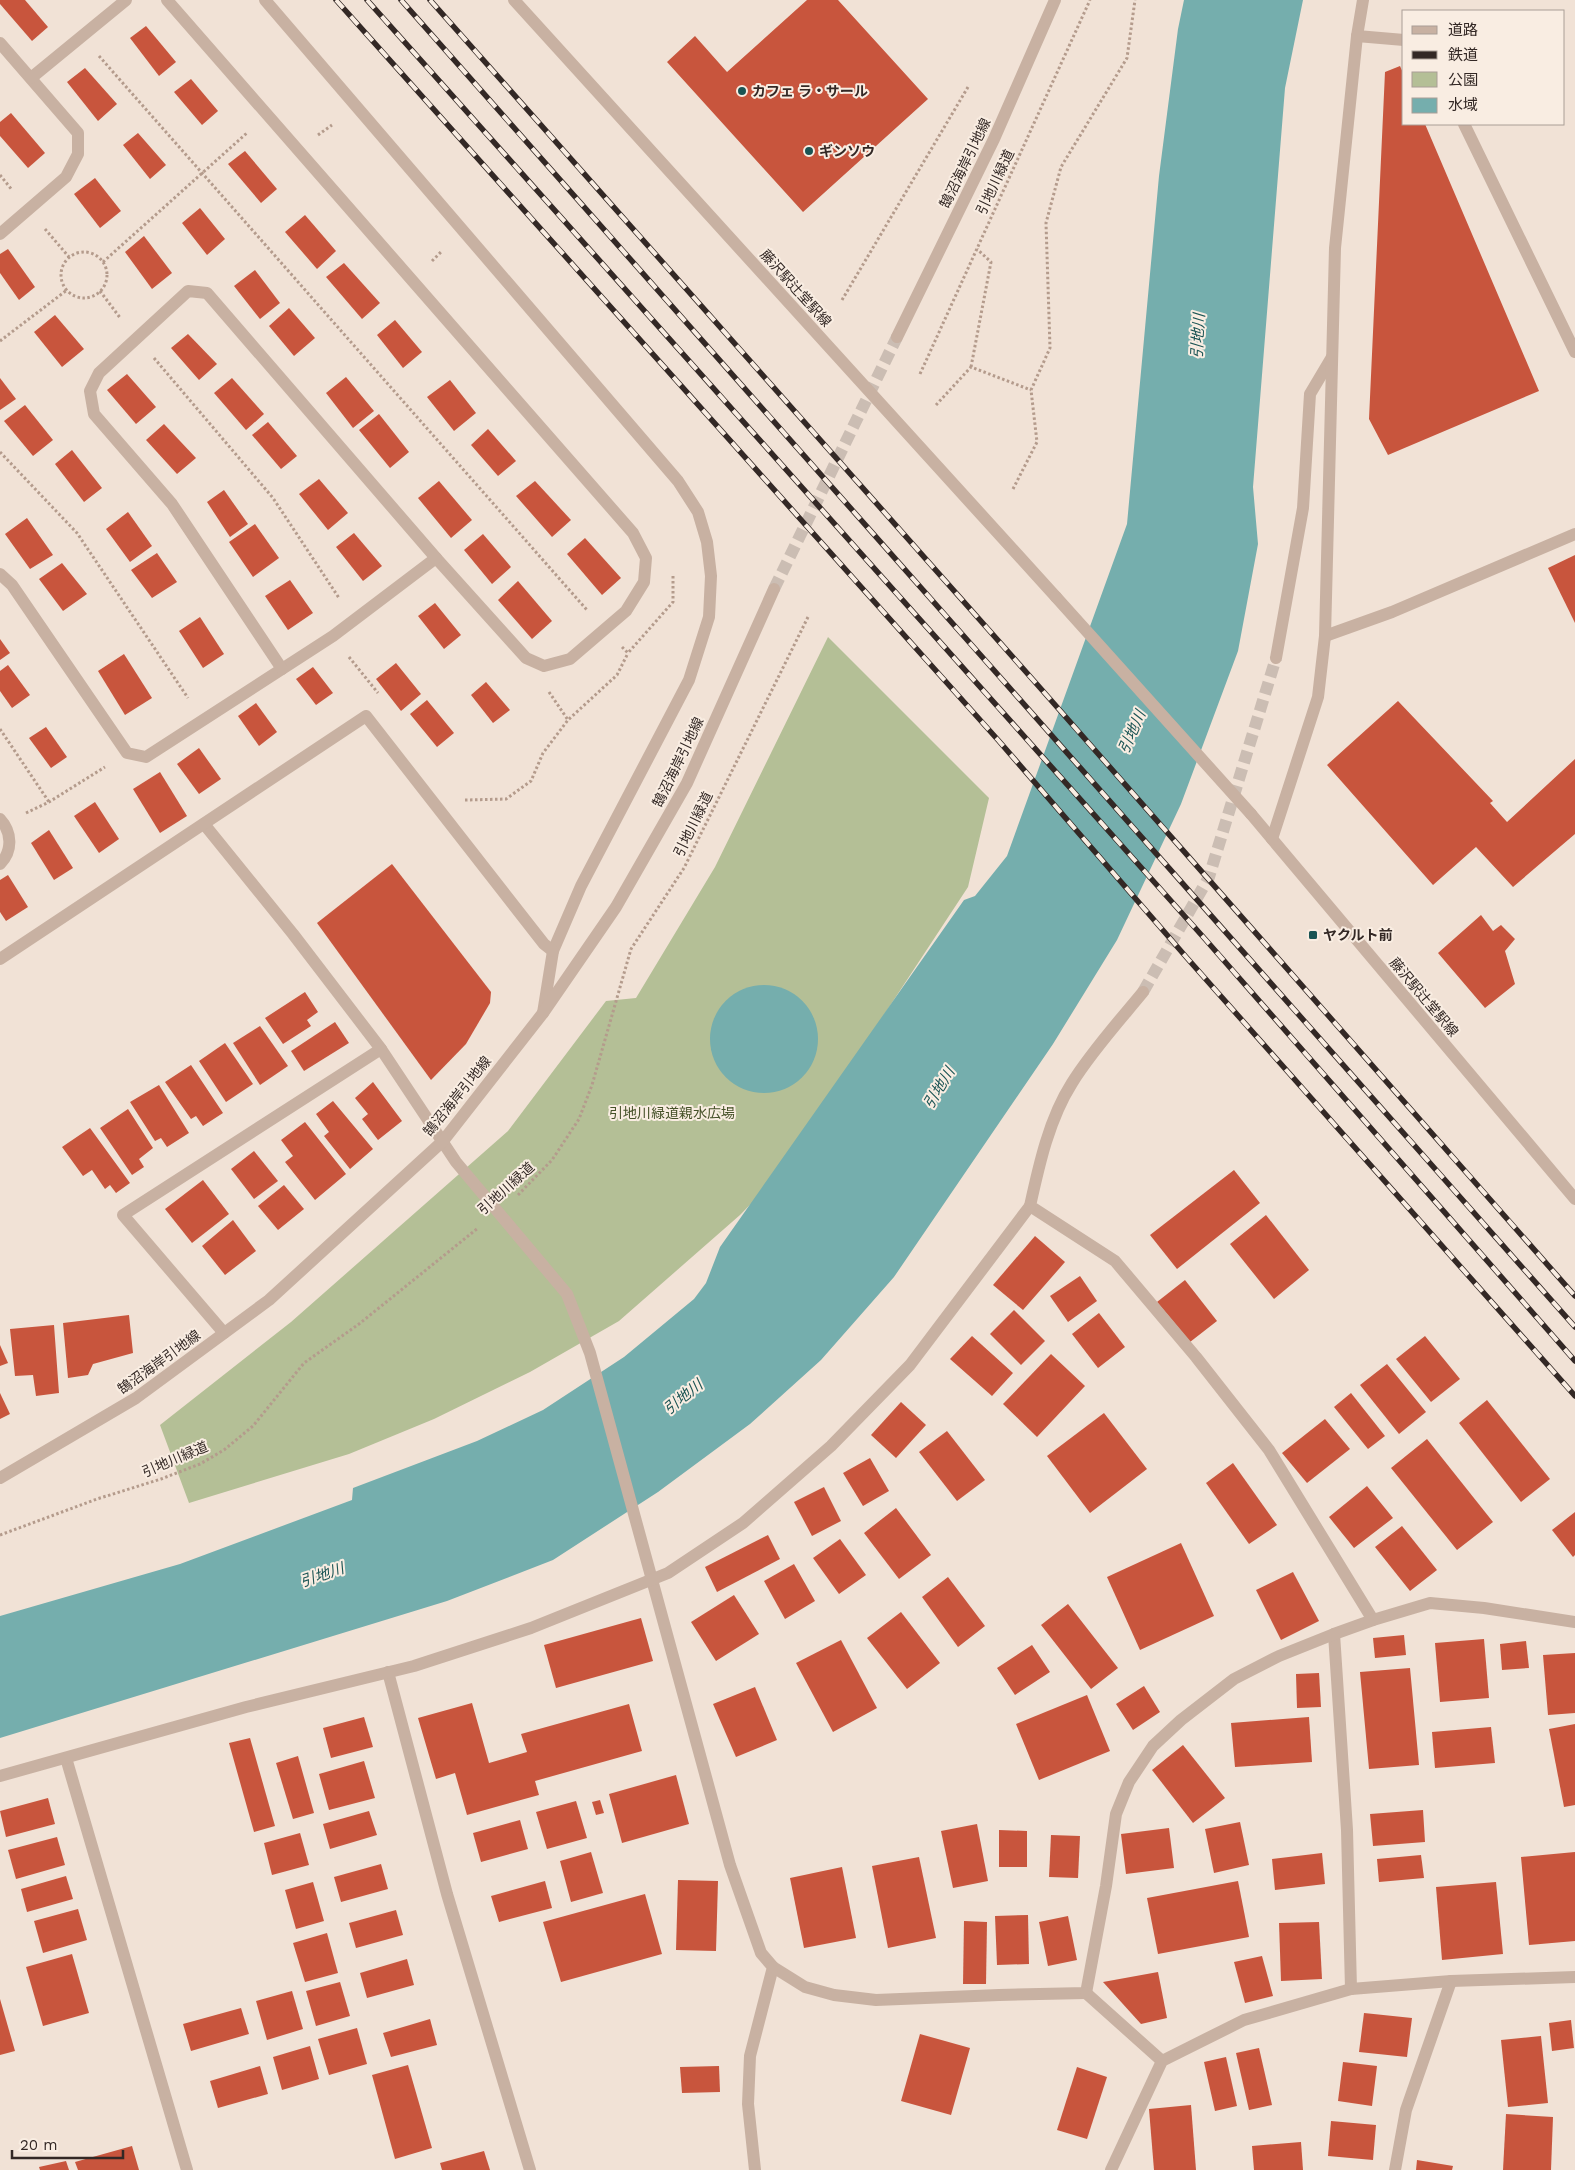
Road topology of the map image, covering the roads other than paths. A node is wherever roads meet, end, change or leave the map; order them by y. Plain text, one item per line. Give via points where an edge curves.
1 (126, 0) edge
2 (167, 0) edge
3 (265, 0) edge
4 (514, 0) edge
5 (1055, 0) edge
6 (1363, 0) edge
7 (1357, 36) junction
8 (1402, 40) edge
9 (0, 43) edge
10 (31, 78) junction
11 (1464, 125) edge
12 (0, 234) edge
13 (897, 337) tunnel mouth
14 (1575, 352) edge
15 (1332, 357) junction
16 (1575, 534) edge
17 (436, 558) junction
18 (0, 574) edge
19 (774, 590) tunnel mouth
20 (1325, 636) junction
21 (1276, 658) tunnel mouth
22 (282, 669) junction
23 (2, 821) edge
24 (204, 824) junction
25 (1272, 840) junction
26 (0, 864) edge
27 (553, 951) junction
28 (0, 959) edge
29 (1143, 992) tunnel mouth
30 (542, 1013) junction
31 (381, 1049) junction
32 (443, 1141) junction
33 (1575, 1199) edge
34 (1030, 1206) junction
35 (224, 1333) junction
36 (0, 1478) edge
37 (653, 1580) junction
38 (1373, 1620) junction
39 (1575, 1622) edge
40 (1334, 1634) junction
41 (388, 1672) junction
42 (66, 1758) junction
43 (0, 1776) edge
44 (773, 1967) junction
45 (1575, 1976) edge
46 (1451, 1981) junction
47 (1351, 1989) junction
48 (1086, 1994) junction
49 (1162, 2062) junction
50 (187, 2170) edge
51 (530, 2170) edge
52 (755, 2170) edge
53 (1111, 2170) edge
54 (1395, 2170) edge

1 - 10 street
2 - 17 street via 633,533 646,558 644,582 626,611 570,659 544,666 526,658
3 - 27 street via 678,481 698,512 707,542 710,609 689,680 581,886
4 - 25 street, 藤沢駅辻堂駅線, bridge
5 - 13 street, 鵠沼海岸引地線 via 994,139
6 - 7 street
7 - 8 street
7 - 15 street via 1335,248
9 - 10 street
10 - 12 street via 78,133 78,154 66,177
11 - 14 street
15 - 20 street
15 - 21 street via 1310,394 1303,508
16 - 20 street via 1392,612
17 - 22 street via 354,622
17 - 22 street via 207,293 188,291 99,373 90,391 94,414 172,504
18 - 22 street via 12,585 126,753 146,757
19 - 30 street, 鵠沼海岸引地線 via 687,783 616,906
20 - 25 street via 1318,697
23 - 26 street via 10,843 8,854
24 - 27 street via 366,716 544,944
24 - 28 street
24 - 31 street
25 - 33 street, 藤沢駅辻堂駅線
27 - 30 street
29 - 34 street via 1072,1082 1060,1104 1040,1162
30 - 32 street, 鵠沼海岸引地線
31 - 32 street
31 - 35 street via 123,1215
32 - 35 street, 鵠沼海岸引地線 via 269,1300
32 - 37 street via 456,1162 567,1294 590,1353
34 - 37 street via 910,1365 831,1446 743,1523
34 - 38 street via 1115,1261 1196,1357 1269,1450
35 - 36 street, 鵠沼海岸引地線 via 136,1398
37 - 41 street via 531,1628
37 - 44 street via 730,1865 761,1953
38 - 39 street via 1430,1603
38 - 40 street
40 - 47 street via 1347,1830
40 - 48 street via 1234,1678 1153,1746 1130,1782 1116,1814
41 - 42 street via 246,1707
41 - 51 street via 447,1894
42 - 43 street
42 - 50 street
44 - 48 street via 805,1986 834,1996 876,2000
44 - 52 street via 750,2056 748,2104
45 - 46 street
46 - 47 street
46 - 54 street via 1406,2110
47 - 49 street via 1244,2020
48 - 49 street
49 - 53 street

